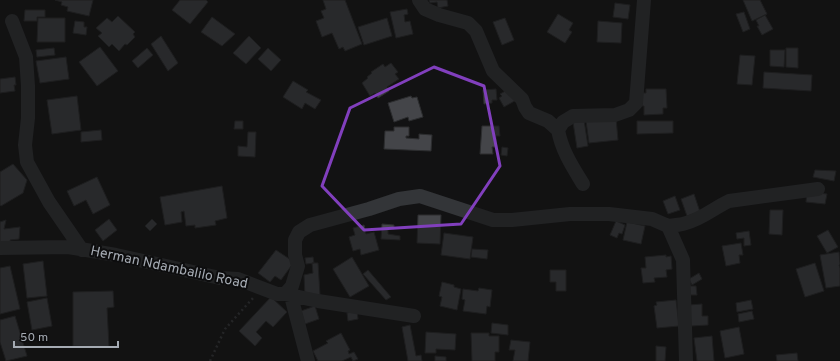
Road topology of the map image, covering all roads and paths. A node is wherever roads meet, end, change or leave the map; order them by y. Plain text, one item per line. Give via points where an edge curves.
1 (419, 0) edge
2 (644, 0) edge
3 (12, 21) dead end
4 (558, 130) junction
5 (583, 184) dead end
6 (818, 189) dead end
7 (668, 226) junction
8 (0, 248) edge
9 (82, 250) junction
10 (261, 289) junction
11 (288, 295) junction
12 (414, 316) dead end
13 (210, 361) edge
14 (308, 361) edge
15 (686, 361) edge

1 - 4 street via 425,9 468,23 476,31 493,71 522,99 530,113 548,121
2 - 4 street via 636,102 629,110 615,115 573,116 563,122
3 - 9 street via 26,57 27,162 49,202
4 - 5 street via 566,157
6 - 7 street via 729,202 686,223
7 - 11 street via 652,219 609,214 570,214 493,220 420,196 399,199 310,225 299,232 295,240 298,266
7 - 15 street via 683,260
8 - 9 street, Herman Ndambalilo Road
9 - 10 street, Herman Ndambalilo Road via 238,280
10 - 11 street, Herman Ndambalilo Road
10 - 13 path via 225,329
11 - 12 street, Herman Ndambalilo Road
11 - 14 street

